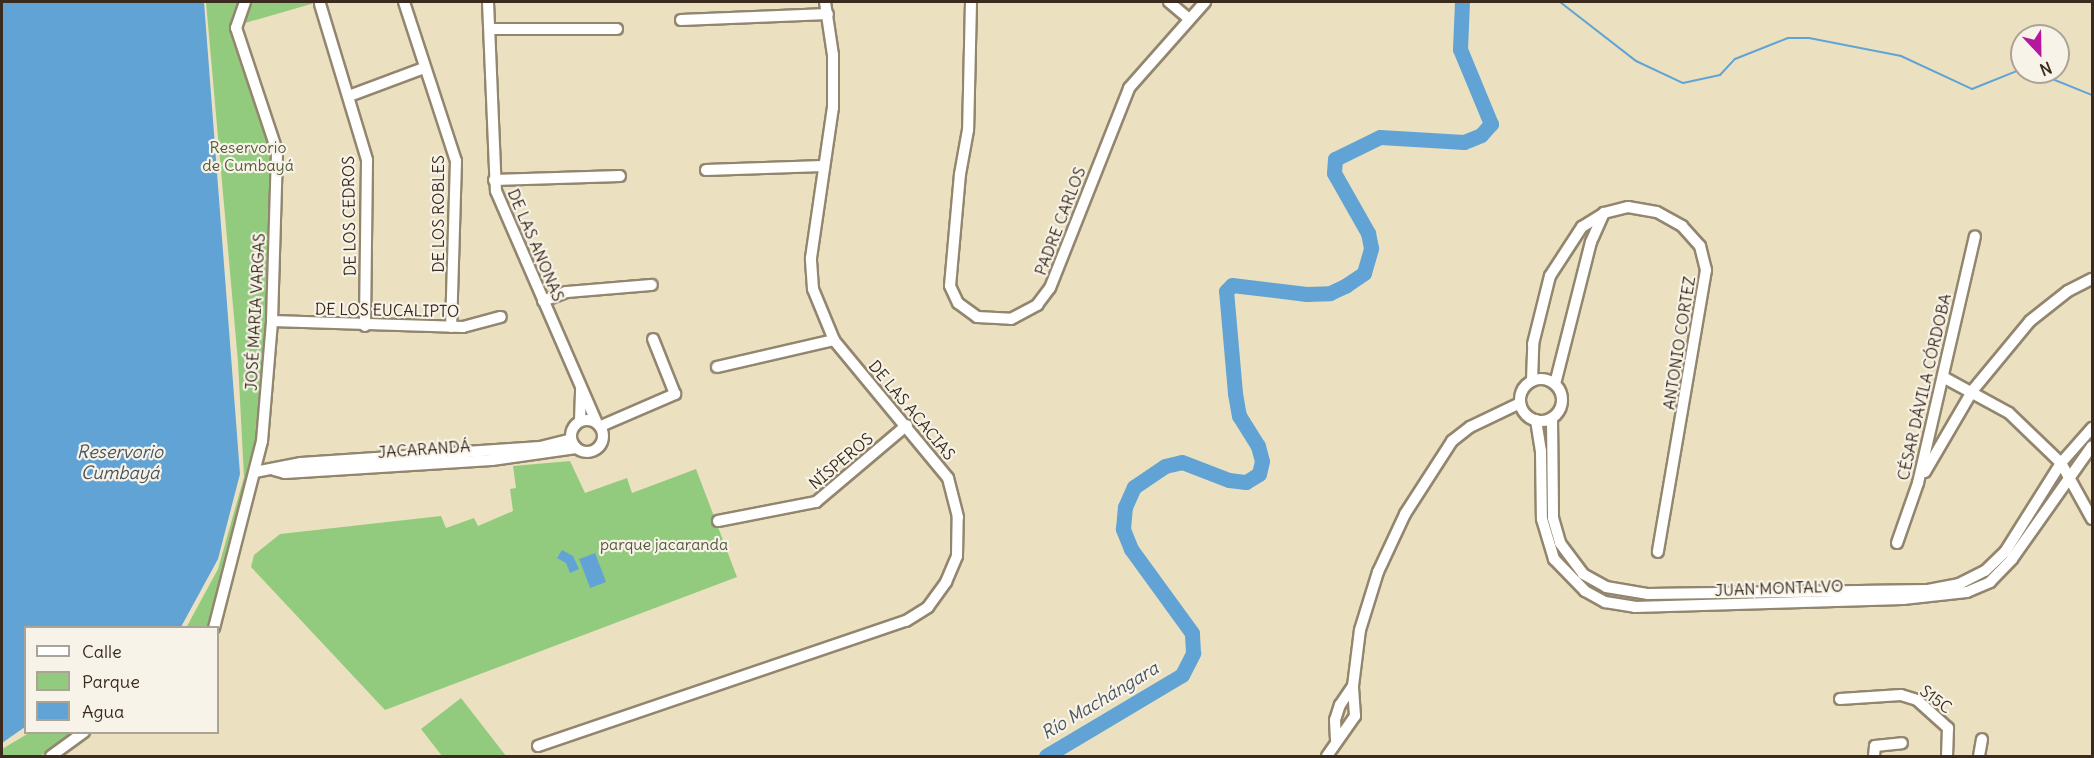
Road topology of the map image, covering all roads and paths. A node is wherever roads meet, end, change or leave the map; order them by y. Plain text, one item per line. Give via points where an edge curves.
1 (245, 2) edge
2 (404, 2) edge
3 (488, 2) edge
4 (825, 2) edge
5 (971, 2) edge
6 (1169, 2) edge
7 (1204, 2) edge
8 (320, 4) dead end
9 (828, 14) junction
10 (1189, 19) junction
11 (681, 20) dead end
12 (491, 29) junction
13 (616, 29) dead end
14 (424, 68) junction
15 (349, 96) junction
16 (823, 166) junction
17 (706, 170) dead end
18 (620, 176) dead end
19 (494, 180) junction
20 (1605, 213) junction
21 (1975, 237) dead end
22 (2092, 279) edge
23 (652, 285) dead end
24 (543, 300) junction
25 (501, 317) dead end
26 (272, 321) junction
27 (364, 326) junction
28 (451, 327) junction
29 (653, 339) dead end
30 (834, 340) junction
31 (717, 368) dead end
32 (1943, 377) junction
33 (1532, 381) junction
34 (1555, 384) junction
35 (581, 386) junction
36 (1972, 390) junction
37 (1520, 403) junction
38 (1552, 418) junction
39 (1536, 420) junction
40 (580, 421) junction
41 (598, 424) junction
42 (907, 425) junction
43 (2092, 428) edge
44 (573, 443) junction
45 (2092, 446) edge
46 (2061, 463) junction
47 (255, 472) junction
48 (2068, 478) junction
49 (1918, 483) junction
50 (2092, 519) edge
51 (718, 521) dead end
52 (1897, 543) dead end
53 (1658, 552) dead end
54 (1916, 594) junction
55 (214, 626) edge
56 (1353, 686) junction
57 (1840, 699) dead end
58 (82, 734) edge
59 (1982, 739) dead end
60 (1336, 740) junction
61 (1902, 743) dead end
62 (538, 746) dead end
63 (65, 752) edge
64 (51, 756) edge
65 (1328, 756) edge
66 (1874, 756) edge
67 (1947, 756) edge
68 (1980, 756) edge

1 - 26 street, JOSÉ MARIA VARGAS via 235,20 236,28 277,151
2 - 14 street, DE LOS ROBLES
3 - 12 street, DE LAS ANONAS
4 - 9 street, DE LAS ACACIAS
5 - 10 street, PADRE CARLOS via 968,130 958,185 950,286 958,303 977,317 989,319 1020,316 1037,305 1050,288 1129,88
6 - 10 street
7 - 10 street, PADRE CARLOS
8 - 15 street, DE LOS CEDROS
9 - 11 street
9 - 16 street, DE LAS ACACIAS via 833,108
12 - 13 street
12 - 19 street, DE LAS ANONAS
14 - 15 street
14 - 28 street, DE LOS ROBLES via 456,161
15 - 27 street, DE LOS CEDROS via 367,160
16 - 17 street
16 - 30 street, DE LAS ACACIAS via 811,273
18 - 19 street
19 - 24 street, DE LAS ANONAS via 504,214
20 - 33 street via 1581,227 1550,276 1533,344
20 - 34 street via 1591,242
20 - 53 street, ANTONIO CORTEZ via 1628,207 1657,212 1682,226 1700,246 1706,270
21 - 32 street, CÉSAR DÁVILA CÓRDOBA
22 - 36 street via 2068,291 2030,321
23 - 24 street via 572,291
24 - 35 street, DE LAS ANONAS
25 - 28 street, DE LOS EUCALIPTO
26 - 27 street, DE LOS EUCALIPTO
26 - 47 street, JOSÉ MARIA VARGAS via 262,441
27 - 28 street, DE LOS EUCALIPTO
29 - 41 street via 675,394
30 - 31 street
30 - 42 street, DE LAS ACACIAS
32 - 36 street
32 - 49 street, CÉSAR DÁVILA CÓRDOBA
33 - 34 street via 1548,380
33 - 37 street via 1522,390
34 - 38 street via 1562,398
35 - 40 street
35 - 41 street, DE LAS ANONAS
36 - 46 street via 2009,413
36 - 49 street
37 - 39 street via 1523,411
37 - 56 street via 1470,427 1452,441 1432,466 1378,572 1360,630
38 - 39 street
38 - 54 street, JUAN MONTALVO via 1553,518 1560,543 1583,574 1606,587 1648,594
39 - 54 street, JUAN MONTALVO via 1545,538 1565,574 1605,602 1635,607
40 - 41 street
40 - 44 street via 572,428
41 - 44 street via 603,438 596,450
42 - 51 street, NÍSPEROS via 816,502
42 - 62 street, DE LAS ACACIAS via 948,478 958,517 957,556 946,582 928,607 906,621
43 - 46 street, JUAN MONTALVO
44 - 47 street, JACARANDÁ via 492,460 392,462 285,473
45 - 48 street, JUAN MONTALVO
46 - 48 street
46 - 54 street, JUAN MONTALVO via 2005,552 1985,571 1959,584
47 - 55 street, JOSÉ MARIA VARGAS
48 - 50 street
48 - 54 street, JUAN MONTALVO via 2012,559 1990,582 1967,592
49 - 52 street, CÉSAR DÁVILA CÓRDOBA
56 - 60 street via 1337,712
56 - 60 street via 1355,716 1347,732
57 - 67 street, S15C via 1901,695 1917,700 1948,728
58 - 63 street
59 - 68 street
60 - 65 street
61 - 66 street via 1875,746
63 - 64 street

